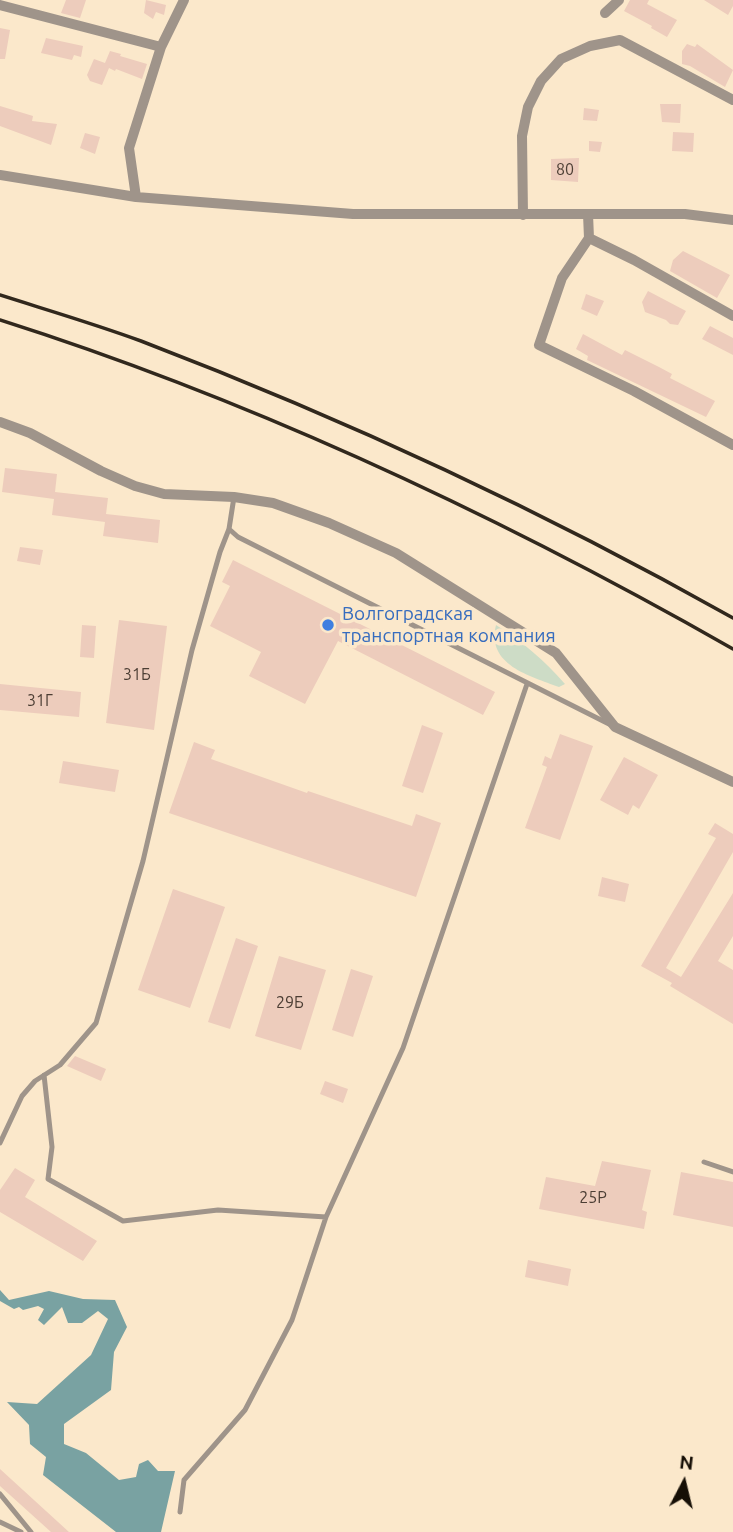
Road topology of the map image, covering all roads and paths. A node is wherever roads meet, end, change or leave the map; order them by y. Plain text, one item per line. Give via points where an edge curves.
1 (184, 0) edge
2 (619, 0) edge
3 (0, 5) edge
4 (605, 13) dead end
5 (161, 47) junction
6 (733, 100) edge
7 (0, 175) edge
8 (136, 197) junction
9 (588, 214) junction
10 (523, 215) junction
11 (733, 220) edge
12 (589, 238) junction
13 (733, 316) edge
14 (0, 422) edge
15 (733, 445) edge
16 (234, 497) junction
17 (229, 529) junction
18 (527, 684) junction
19 (615, 727) junction
20 (733, 782) edge
21 (44, 1075) junction
22 (0, 1143) edge
23 (704, 1162) dead end
24 (733, 1172) edge
25 (326, 1217) junction
26 (0, 1494) edge
27 (180, 1512) dead end
28 (0, 1522) edge
29 (21, 1532) edge
30 (31, 1532) edge

1 - 5 street
2 - 4 street
3 - 5 street
5 - 8 street via 129,148
6 - 10 street via 620,40 561,59 541,81 528,107 522,135
7 - 8 street
8 - 10 street via 353,214
9 - 10 street
9 - 11 street via 685,214
9 - 12 street
12 - 13 street
12 - 15 street via 562,278 539,345
14 - 16 street via 135,486 164,494
16 - 17 lane
16 - 19 street via 284,507 396,553 556,653
17 - 18 lane
17 - 21 lane via 192,650 143,861 96,1023 60,1065
18 - 19 lane
18 - 25 lane via 403,1048
19 - 20 street
21 - 22 lane via 22,1096
21 - 25 lane via 52,1147 48,1179 123,1221 218,1210
23 - 24 lane
25 - 27 lane via 292,1320 245,1410 184,1480
26 - 30 lane
28 - 29 lane

